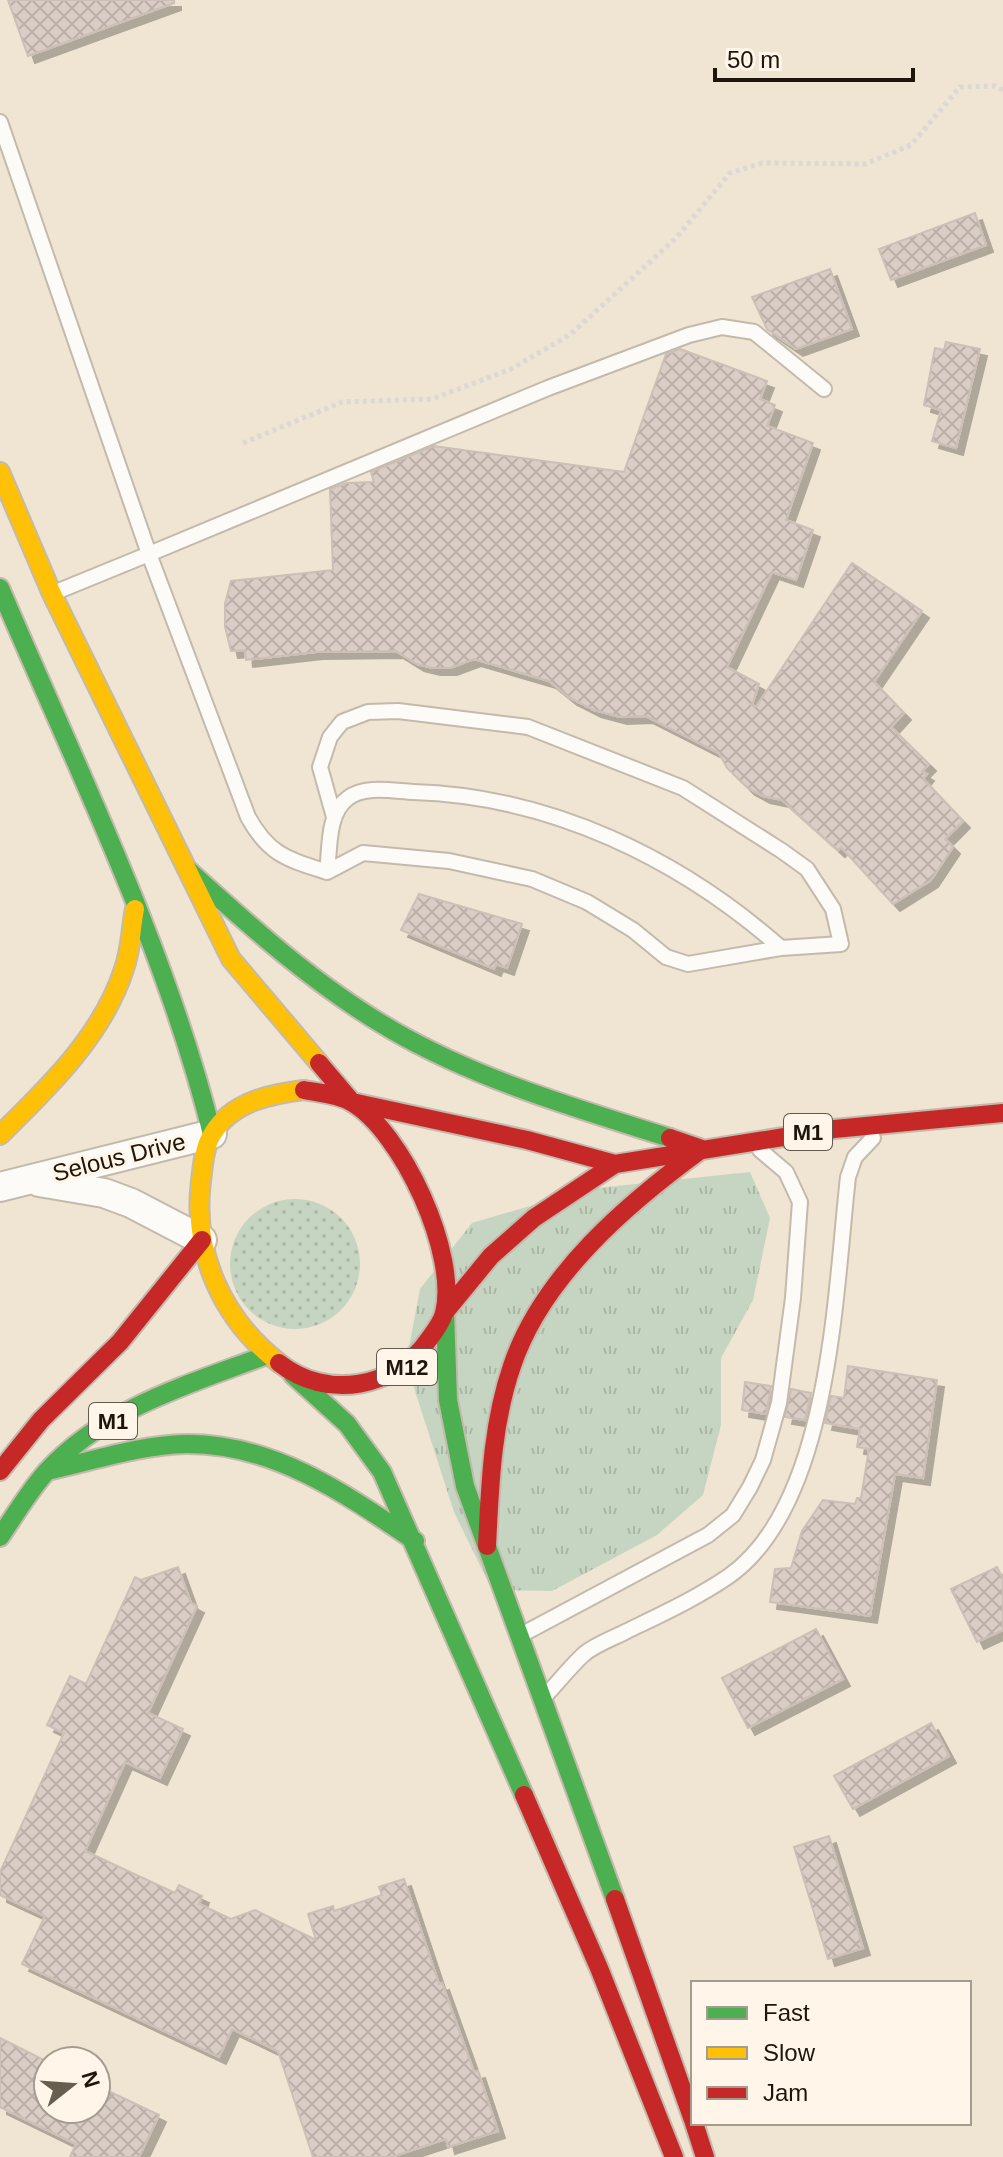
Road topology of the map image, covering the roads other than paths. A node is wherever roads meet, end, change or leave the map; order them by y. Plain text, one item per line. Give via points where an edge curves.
1 (0, 122) edge
2 (824, 389) dead end
3 (0, 472) edge
4 (149, 554) junction
5 (0, 588) edge
6 (52, 594) junction
7 (334, 817) junction
8 (187, 869) junction
9 (327, 872) junction
10 (135, 906) junction
11 (781, 948) junction
12 (352, 1102) junction
13 (1003, 1113) edge
14 (900, 1123) junction
15 (212, 1134) junction
16 (0, 1135) edge
17 (741, 1142) junction
18 (702, 1149) junction
19 (615, 1164) junction
20 (13, 1183) edge
21 (202, 1240) junction
22 (445, 1312) junction
23 (264, 1356) junction
24 (293, 1375) junction
25 (0, 1471) edge
26 (47, 1471) junction
27 (0, 1537) edge
28 (415, 1541) junction
29 (487, 1546) junction
30 (521, 1635) junction
31 (544, 1698) junction
32 (691, 2114) edge
33 (695, 2125) edge
34 (674, 2157) edge
35 (705, 2157) edge

1 - 4 lane
2 - 4 lane via 754,332 722,327 689,335
3 - 6 main road
4 - 6 lane
4 - 9 lane via 260,839 287,859
5 - 10 main road, M12
6 - 8 main road
7 - 9 lane
7 - 11 lane via 346,798 363,791 481,799 564,817 619,840 686,878
7 - 11 lane via 320,767 330,737 342,722 368,712 398,711 528,727 683,788 807,869 833,909 841,944
8 - 12 main road via 231,959
8 - 18 main road via 287,958 357,1010 406,1038 540,1095
9 - 11 lane via 363,853 449,861 532,879 587,902 666,957 688,964
10 - 15 main road, M12 via 199,1081
10 - 16 main road via 124,970 99,1020
12 - 15 main road via 304,1090 265,1095 234,1111
12 - 19 main road, M1
12 - 22 main road via 388,1136 415,1182 435,1229
13 - 14 main road, M1
14 - 17 main road, M1
14 - 31 lane via 867,1141 848,1177 831,1330 810,1449 790,1498 762,1542 733,1573 586,1652
15 - 20 street, Selous Drive
15 - 21 main road, M12 via 198,1207
17 - 18 main road, M1
17 - 30 lane via 766,1153 786,1172 800,1202 779,1403 763,1460 733,1515 708,1535
18 - 19 main road, M1
18 - 29 main road via 636,1200 579,1262 524,1337 504,1393 491,1455
19 - 22 main road, M1 via 534,1218 491,1256
20 - 21 street, Selous Drive via 104,1193
21 - 23 main road, M12 via 230,1313
21 - 25 main road, M1 via 120,1342 41,1420
22 - 24 main road, M12 via 421,1352 403,1371 379,1382 344,1385
22 - 29 main road via 453,1439
23 - 24 main road, M12
23 - 26 main road, M1 via 133,1409 81,1440
24 - 28 main road via 347,1424 382,1472
26 - 27 main road, M1
26 - 28 main road via 187,1444 255,1452 308,1473
28 - 34 main road via 593,1954
29 - 30 main road
30 - 31 main road
31 - 32 main road
33 - 35 main road

